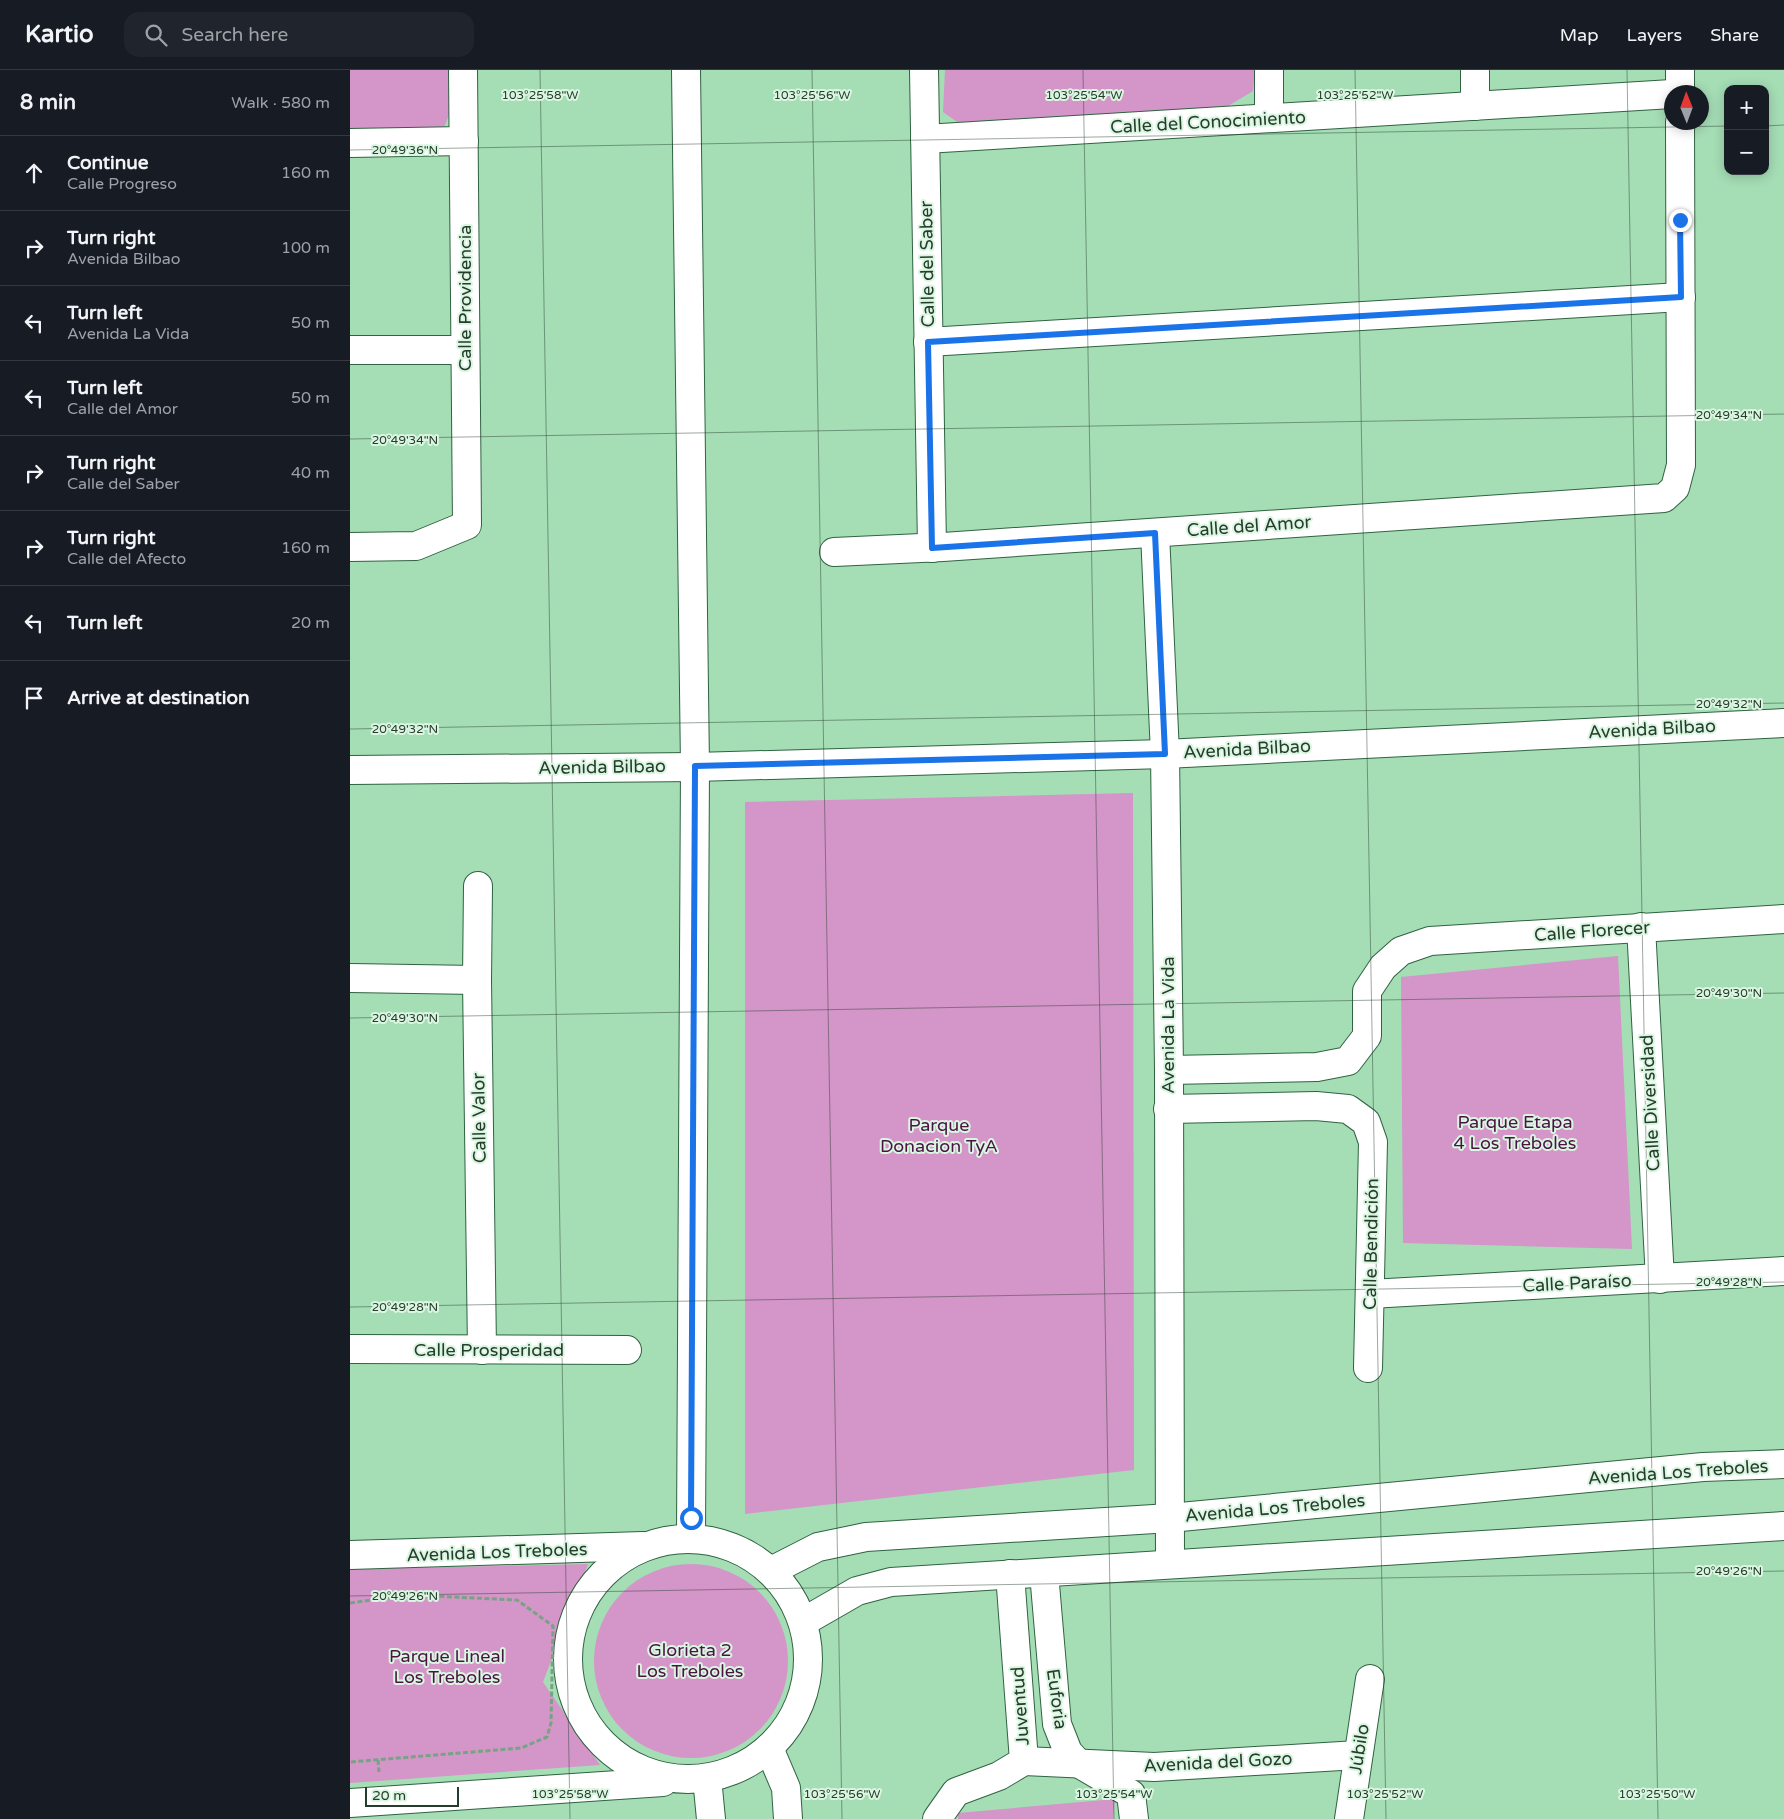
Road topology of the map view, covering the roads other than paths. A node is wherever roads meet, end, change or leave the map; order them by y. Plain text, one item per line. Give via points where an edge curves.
1 (463, 70) edge
2 (686, 70) edge
3 (924, 70) edge
4 (1269, 70) edge
5 (1475, 70) edge
6 (1680, 70) edge
7 (1680, 85) edge
8 (1664, 94) edge
9 (1475, 106) junction
10 (1270, 118) junction
11 (1680, 130) edge
12 (925, 139) junction
13 (464, 141) junction
14 (350, 143) edge
15 (1681, 297) junction
16 (928, 342) junction
17 (350, 350) edge
18 (465, 350) junction
19 (1155, 533) junction
20 (350, 547) edge
21 (932, 548) junction
22 (834, 552) dead end
23 (1784, 723) edge
24 (1165, 754) junction
25 (695, 766) junction
26 (350, 770) edge
27 (478, 886) dead end
28 (1784, 919) edge
29 (1641, 927) junction
30 (350, 978) edge
31 (477, 980) junction
32 (1169, 1070) junction
33 (1168, 1109) junction
34 (1784, 1271) edge
35 (1660, 1279) junction
36 (1370, 1294) junction
37 (350, 1348) edge
38 (482, 1350) junction
39 (627, 1350) dead end
40 (1368, 1368) dead end
41 (1784, 1464) edge
42 (1170, 1518) junction
43 (1784, 1526) edge
44 (691, 1538) junction
45 (643, 1546) junction
46 (350, 1555) edge
47 (1170, 1564) junction
48 (771, 1571) junction
49 (1044, 1573) junction
50 (1010, 1574) junction
51 (803, 1622) junction
52 (1370, 1679) dead end
53 (769, 1748) junction
54 (1358, 1754) junction
55 (1024, 1761) junction
56 (1078, 1762) junction
57 (699, 1779) junction
58 (350, 1803) edge
59 (711, 1819) edge
60 (788, 1819) edge
61 (937, 1819) edge
62 (1134, 1819) edge
63 (1349, 1819) edge

1 - 13 street, Calle Providencia
2 - 25 street
3 - 12 street, Calle del Saber
4 - 10 street
5 - 9 street
6 - 7 street
8 - 9 street, Calle del Conocimiento
9 - 10 street, Calle del Conocimiento
10 - 12 street, Calle del Conocimiento
11 - 15 street
12 - 16 street, Calle del Saber
13 - 14 street
13 - 18 street, Calle Providencia
15 - 16 street
15 - 19 street, Calle del Amor via 1681,465 1675,488 1664,498
16 - 21 street, Calle del Saber
17 - 18 street
18 - 20 street, Calle Providencia via 467,525 416,546
19 - 21 street, Calle del Amor
19 - 24 street, Avenida La Vida
21 - 22 street, Calle del Amor
23 - 24 street, Avenida Bilbao
24 - 25 street, Avenida Bilbao
24 - 32 street, Avenida La Vida
25 - 26 street, Avenida Bilbao
25 - 44 street
27 - 31 street, Calle Valor
28 - 29 street, Calle Florecer
29 - 32 street, Calle Florecer via 1430,941 1401,951 1383,967 1367,991 1367,1036 1348,1060 1317,1067
29 - 35 street, Calle Diversidad
30 - 31 street
31 - 38 street, Calle Valor
32 - 33 street, Avenida La Vida
33 - 36 street, Calle Bendición via 1316,1106 1348,1110 1366,1122 1374,1142
33 - 42 street, Avenida La Vida
34 - 35 street, Calle Paraíso
35 - 36 street, Calle Paraíso
36 - 40 street, Calle Bendición
37 - 38 street, Calle Prosperidad
38 - 39 street, Calle Prosperidad
41 - 42 street, Avenida Los Treboles via 1702,1467
42 - 47 street, Avenida La Vida
42 - 48 street, Avenida Los Treboles via 866,1537 818,1547
43 - 47 street
44 - 45 street
44 - 48 street via 734,1547
45 - 46 street, Avenida Los Treboles
45 - 57 street via 597,1578 570,1627 569,1683 592,1733 635,1768
47 - 49 street
48 - 51 street
49 - 50 street
49 - 56 street, Euforia via 1057,1724 1068,1752
50 - 51 street via 891,1582 857,1590
50 - 55 street, Juventud
51 - 53 street via 809,1656 805,1690 791,1722
52 - 54 street, Júbilo
53 - 57 street via 740,1767
53 - 60 street via 786,1788
54 - 56 street, Avenida del Gozo via 1154,1768
54 - 63 street, Júbilo
55 - 56 street, Avenida del Gozo
55 - 61 street, Juventud via 998,1776 956,1792
56 - 62 street, Euforia via 1131,1794
57 - 58 street
57 - 59 street

